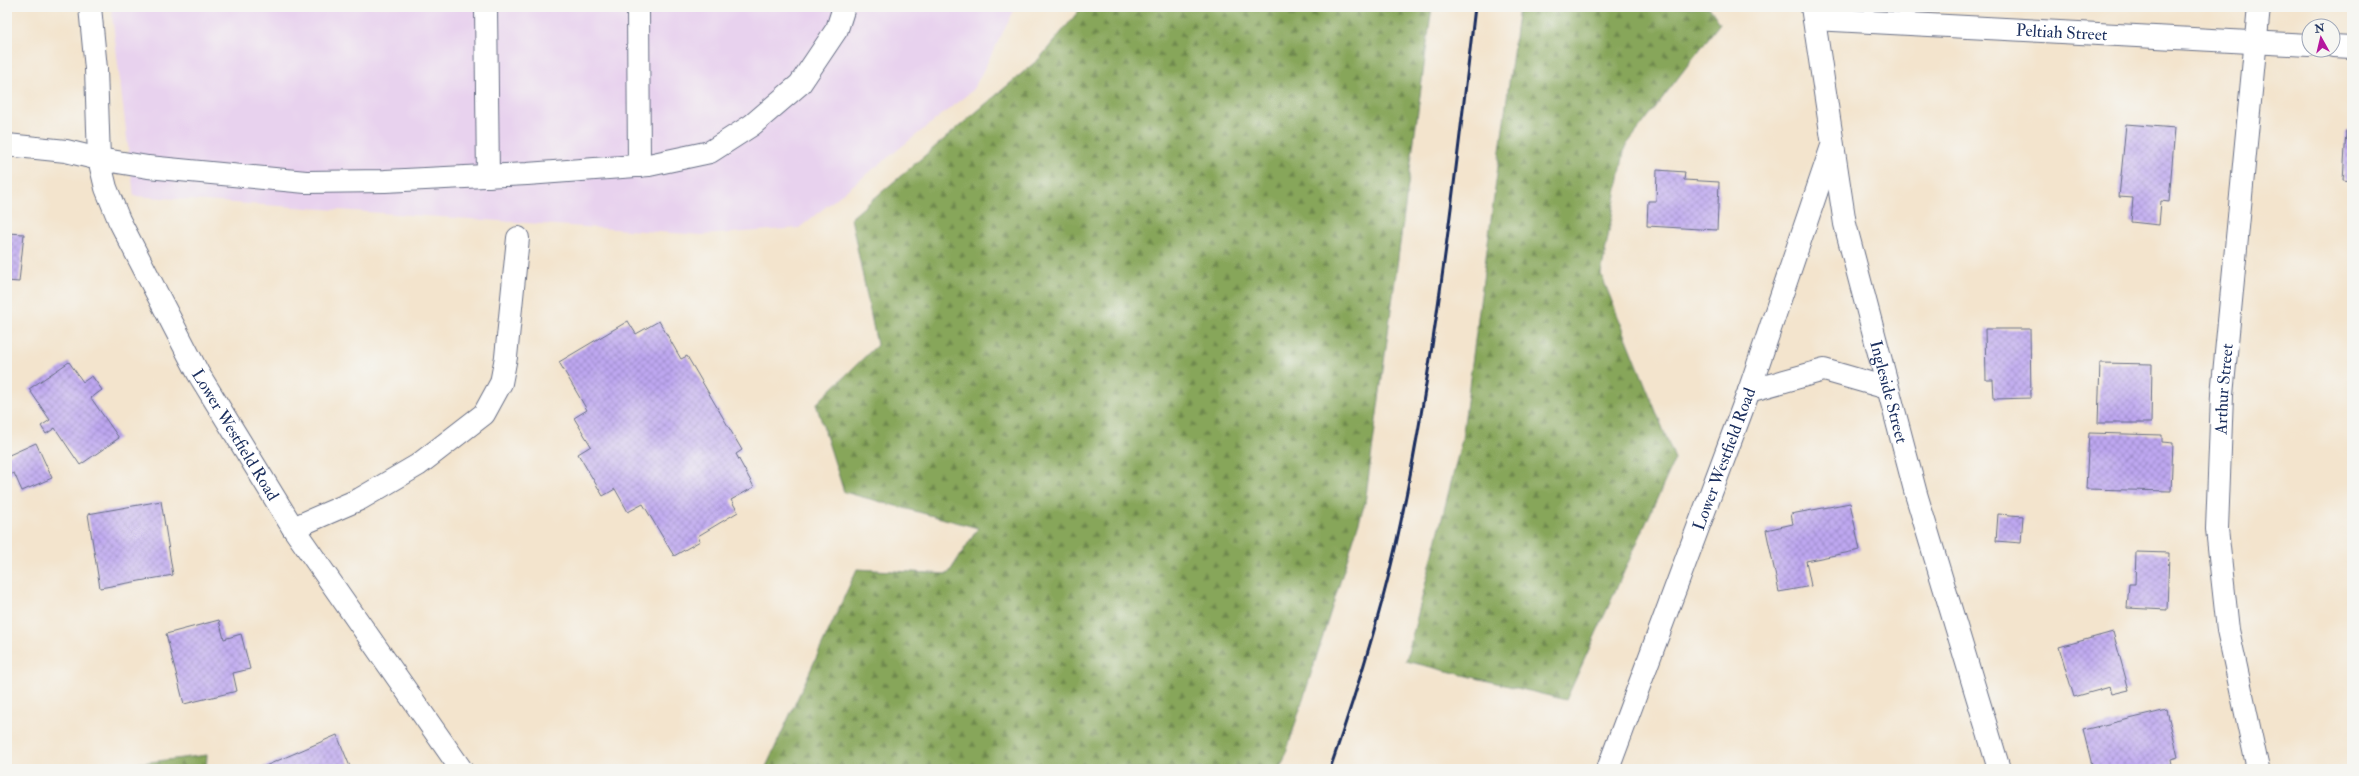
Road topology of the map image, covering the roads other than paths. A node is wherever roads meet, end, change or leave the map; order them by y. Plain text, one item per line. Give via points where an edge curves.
1 (90, 7) edge
2 (486, 7) edge
3 (638, 7) edge
4 (844, 7) edge
5 (2259, 7) edge
6 (1813, 13) edge
7 (2256, 41) junction
8 (2301, 44) edge
9 (2341, 46) edge
10 (2352, 47) edge
11 (7, 145) edge
12 (1832, 146) junction
13 (99, 159) junction
14 (639, 166) junction
15 (488, 176) junction
16 (518, 238) dead end
17 (1887, 388) junction
18 (1749, 391) junction
19 (293, 528) junction
20 (461, 769) edge
21 (1608, 769) edge
22 (1999, 769) edge
23 (2258, 769) edge

1 - 13 street, Lower Westfield Road via 96,69
2 - 15 street
3 - 14 street
4 - 14 street via 837,29 800,84 752,125 710,152
5 - 7 street, Arthur Street
6 - 7 street, Peltiah Street
6 - 12 street, Ingleside Street
7 - 8 street, Peltiah Street
7 - 23 street, Arthur Street via 2222,395 2217,529 2228,630
9 - 10 street
11 - 13 street via 66,151
12 - 17 street, Ingleside Street via 1845,224
12 - 18 street, Lower Westfield Road
13 - 15 street via 148,167 306,182
13 - 19 street, Lower Westfield Road via 106,188 119,220 198,373
14 - 15 street
16 - 19 street via 501,383 484,414 418,465 360,499
17 - 18 street via 1824,370
17 - 22 street, Ingleside Street via 1916,494
18 - 21 street, Lower Westfield Road
19 - 20 street, Lower Westfield Road

